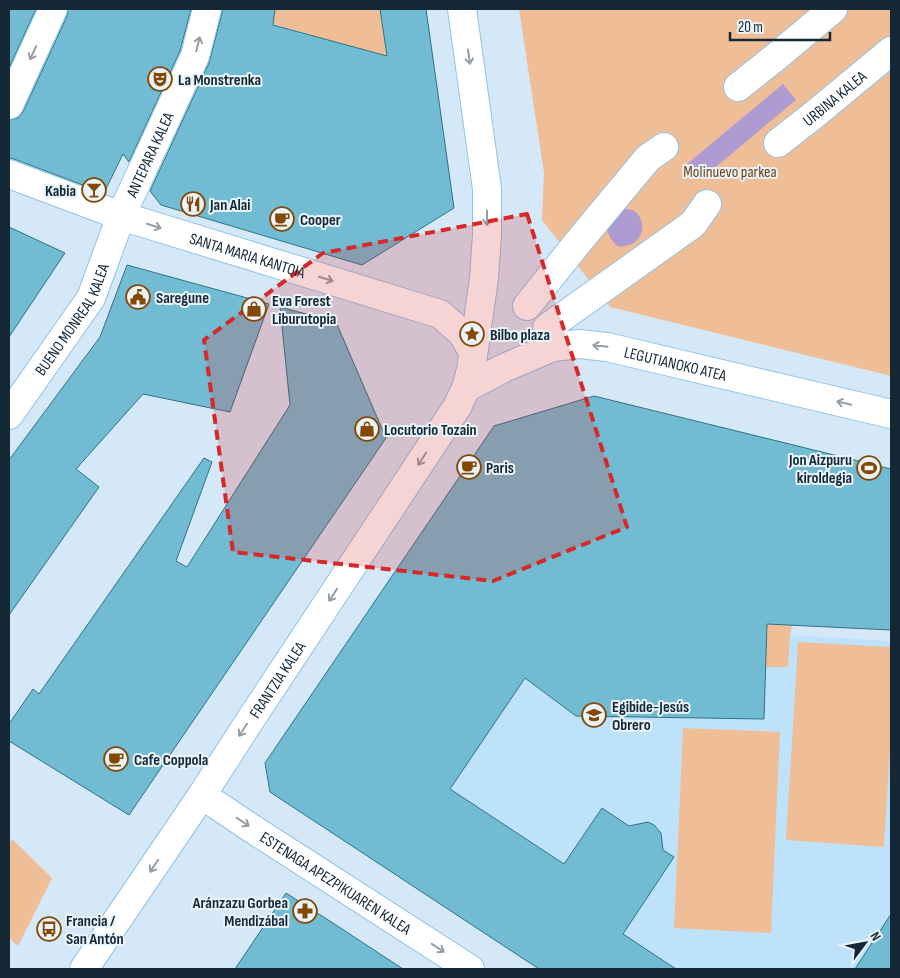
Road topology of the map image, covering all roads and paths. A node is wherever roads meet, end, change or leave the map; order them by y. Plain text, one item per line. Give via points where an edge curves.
1 (53, 9) edge
2 (207, 9) edge
3 (462, 9) edge
4 (834, 9) edge
5 (891, 51) edge
6 (738, 87) dead end
7 (9, 105) edge
8 (778, 143) dead end
9 (664, 147) dead end
10 (9, 174) edge
11 (707, 204) dead end
12 (121, 216) junction
13 (527, 306) dead end
14 (547, 328) dead end
15 (474, 352) junction
16 (466, 388) junction
17 (891, 414) edge
18 (9, 415) edge
19 (202, 795) junction
20 (84, 969) edge
21 (470, 969) edge

1 -> 7 street
12 -> 2 street, ANTEPARA KALEA via 196,56
3 -> 15 street, FRANTZIA KALEA via 487,189 484,278
4 - 6 street
5 - 8 street, URBINA KALEA
9 - 13 street via 648,158
10 - 12 street, SANTA MARIA KANTOIA
11 - 14 street via 693,224
12 -> 15 street, SANTA MARIA KANTOIA via 440,314 462,333
12 - 18 street, BUENO MONREAL KALEA via 91,298
15 - 16 street, FRANTZIA KALEA
17 -> 16 street, LEGUTIANOKO ATEA via 607,347 579,344 553,347
16 -> 19 street, FRANTZIA KALEA via 457,407
19 -> 20 street, FRANTZIA KALEA
19 -> 21 street, ESTENAGA APEZPIKUAREN KALEA

